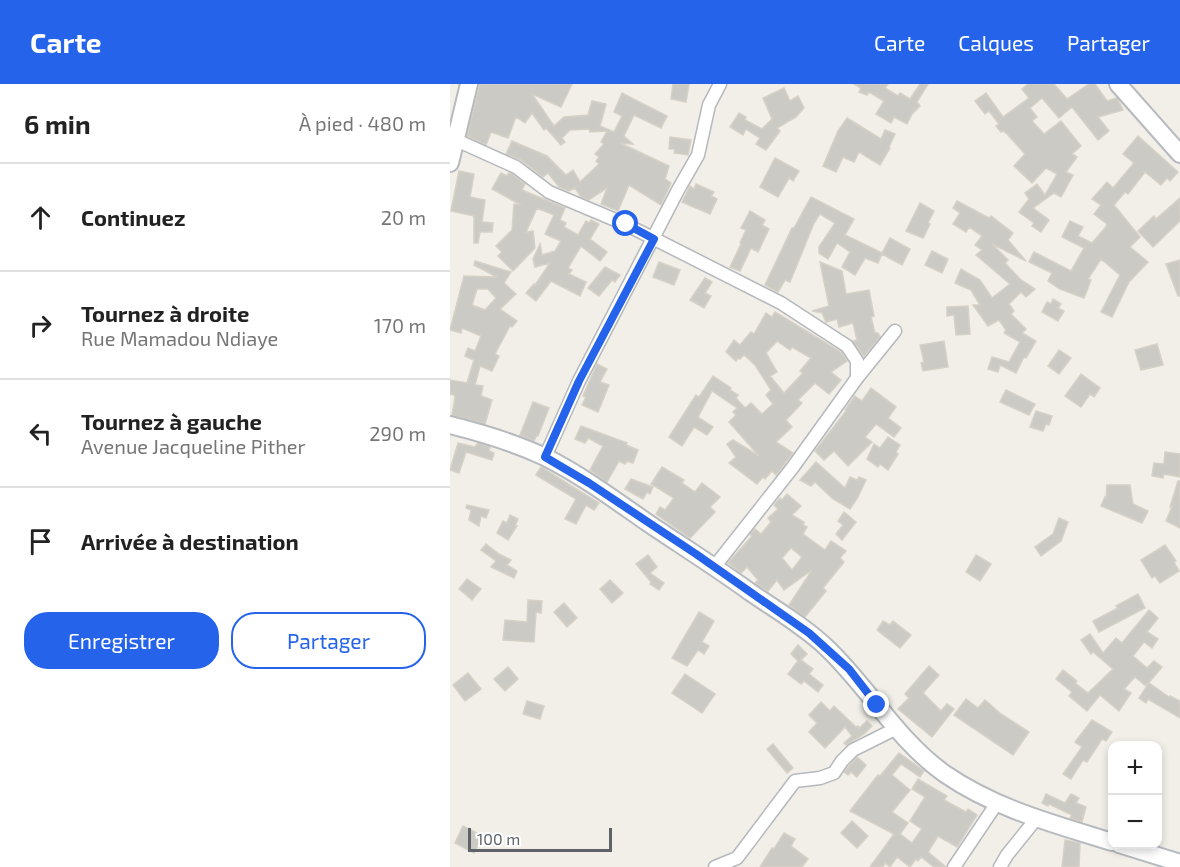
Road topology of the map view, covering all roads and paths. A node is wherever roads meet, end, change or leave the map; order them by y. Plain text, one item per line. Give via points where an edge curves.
1 (468, 84) edge
2 (720, 84) edge
3 (1118, 84) edge
4 (456, 140) junction
5 (1180, 154) edge
6 (450, 163) edge
7 (654, 239) junction
8 (896, 331) dead end
9 (857, 378) junction
10 (450, 425) edge
11 (545, 457) junction
12 (715, 567) junction
13 (897, 728) junction
14 (997, 803) junction
15 (1036, 819) junction
16 (1108, 841) edge
17 (1135, 849) edge
18 (1180, 863) edge
19 (715, 867) edge
20 (954, 867) edge
21 (1000, 867) edge

1 - 4 street
2 - 7 street via 709,105 695,161
3 - 5 street
4 - 6 street
4 - 7 street via 516,167 549,192
7 - 9 street via 781,303 847,346 857,361
7 - 11 street via 579,381
8 - 9 street
9 - 12 street
10 - 11 street
11 - 12 street
12 - 13 street via 825,645
13 - 14 street via 935,766
13 - 19 street via 853,750 834,773 795,781 737,858
14 - 15 street
14 - 20 street
15 - 16 street
15 - 21 street
17 - 18 street

